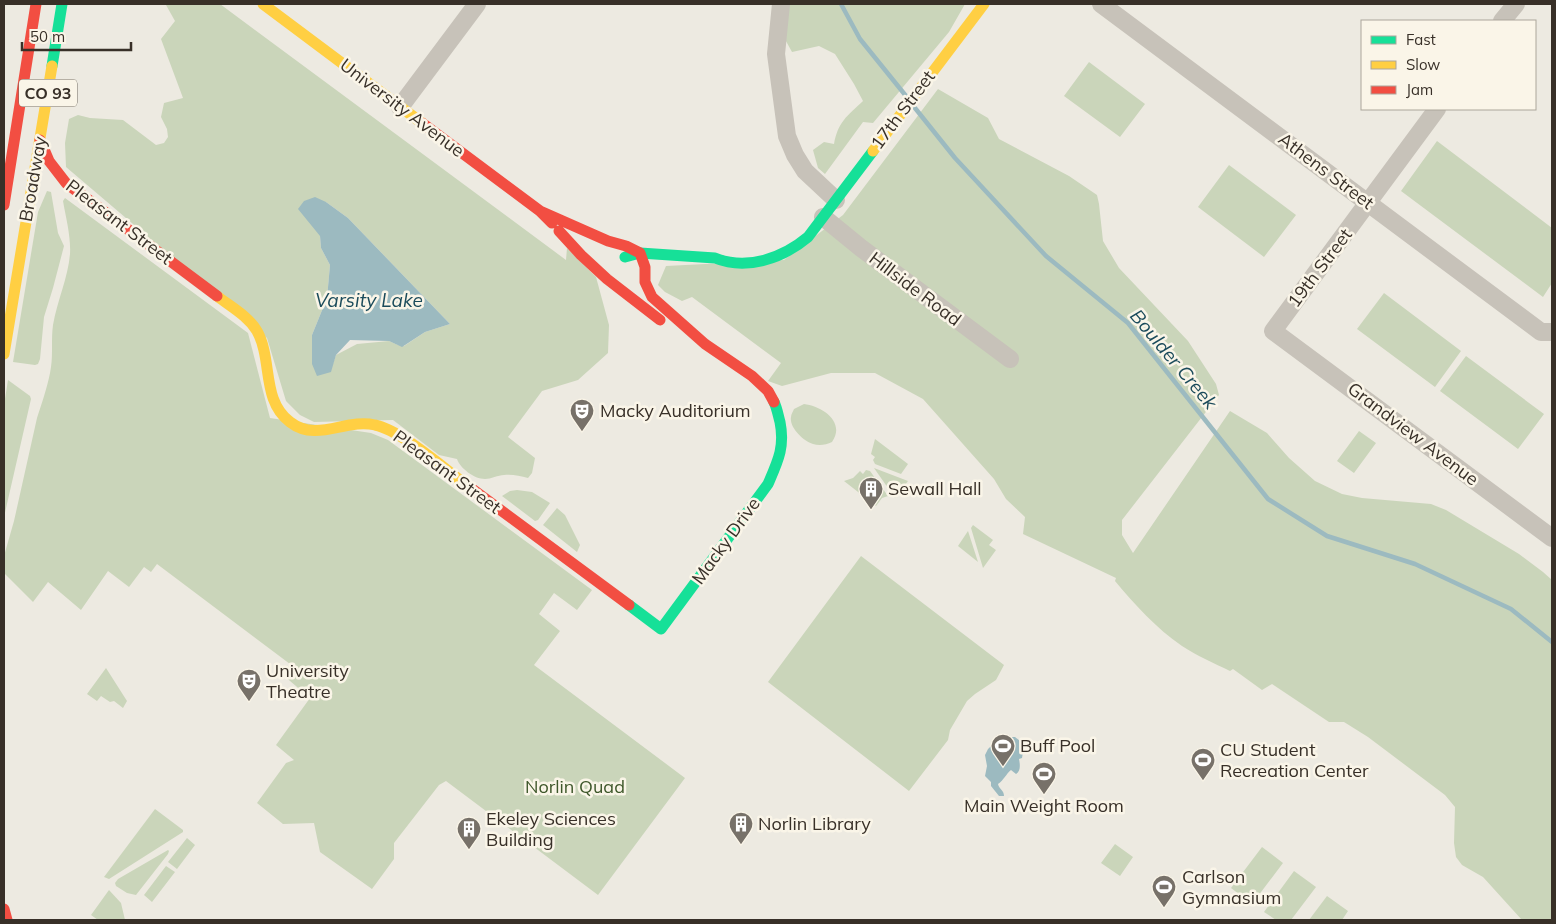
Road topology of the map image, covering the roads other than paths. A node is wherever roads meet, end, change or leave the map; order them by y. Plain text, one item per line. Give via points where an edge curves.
1 (36, 4) edge
2 (62, 4) edge
3 (263, 4) edge
4 (477, 4) edge
5 (781, 4) edge
6 (984, 4) edge
7 (1101, 4) edge
8 (400, 107) junction
9 (1436, 110) edge
10 (18, 139) edge
11 (40, 140) junction
12 (33, 179) junction
13 (5, 185) edge
14 (836, 200) junction
15 (1368, 203) junction
16 (4, 205) edge
17 (540, 211) junction
18 (823, 217) junction
19 (559, 231) junction
20 (590, 249) dead end
21 (640, 253) junction
22 (614, 257) dead end
23 (629, 266) dead end
24 (629, 279) dead end
25 (634, 301) junction
26 (8, 314) edge
27 (1273, 331) joint
28 (1552, 332) edge
29 (705, 344) junction
30 (4, 354) edge
31 (1010, 359) dead end
32 (1552, 538) edge
33 (662, 629) joint
34 (4, 909) edge
35 (7, 920) edge

1 - 10 street, Broadway / CO 93
2 - 11 street, Broadway / CO 93
3 - 8 street, University Avenue
4 - 8 street
5 - 14 street via 776,54 787,136 805,171
6 - 14 street, 17th Street
7 - 15 street, Athens Street
8 - 17 street, University Avenue
9 - 15 street, 19th Street
10 - 12 street
10 - 13 street, Broadway / CO 93
11 - 12 street, Broadway / CO 93
11 - 33 street, Pleasant Street via 49,161 66,183 250,320 261,341 272,396 289,423 311,431 372,424 399,435
12 - 26 street, Broadway / CO 93
13 - 16 street, Broadway / CO 93
14 - 18 street, 17th Street
15 - 27 street, 19th Street
15 - 28 street, Athens Street via 1541,332
17 - 19 street, University Avenue
17 - 21 street, University Avenue
18 - 21 street, 17th Street via 800,245 777,256 744,263
18 - 31 street, Hillside Road
19 - 20 street, University Avenue
19 - 25 street via 581,255
21 - 22 street
21 - 23 street
21 - 29 street via 645,282 652,297
24 - 25 street
25 - 29 street via 672,330
26 - 30 street, Broadway / CO 93
27 - 32 street, Grandview Avenue
29 - 33 street, Macky Drive via 768,391 780,420 782,448 768,484
34 - 35 street

